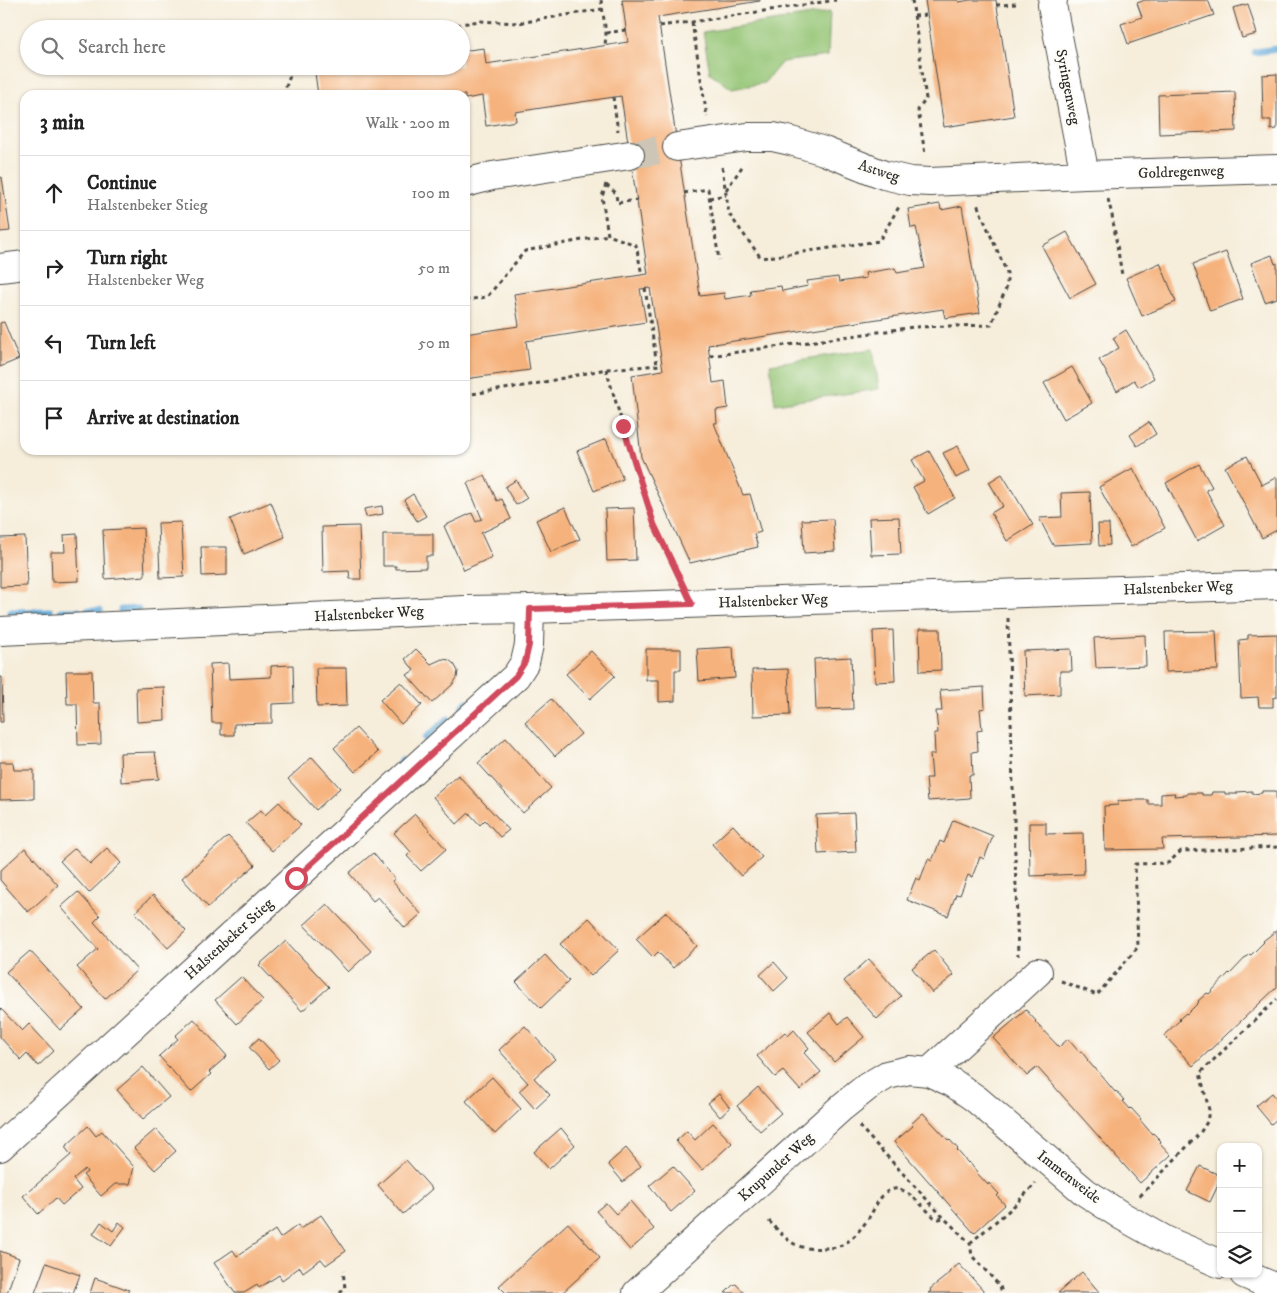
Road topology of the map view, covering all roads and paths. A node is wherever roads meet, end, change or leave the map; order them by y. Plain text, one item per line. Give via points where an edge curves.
1 (601, 0) edge
2 (836, 0) edge
3 (912, 0) edge
4 (1053, 0) edge
5 (1018, 4) dead end
6 (996, 5) dead end
7 (602, 10) junction
8 (928, 15) dead end
9 (914, 16) junction
10 (692, 22) junction
11 (470, 23) edge
12 (660, 26) dead end
13 (626, 30) dead end
14 (606, 33) junction
15 (605, 46) dead end
16 (290, 75) edge
17 (285, 90) edge
18 (613, 97) dead end
19 (707, 118) dead end
20 (618, 131) dead end
21 (678, 148) tunnel mouth
22 (925, 154) dead end
23 (630, 155) tunnel mouth
24 (747, 160) dead end
25 (722, 165) dead end
26 (1277, 169) edge
27 (1085, 175) junction
28 (605, 180) dead end
29 (470, 182) edge
30 (606, 185) junction
31 (726, 190) junction
32 (684, 193) dead end
33 (726, 195) junction
34 (1108, 197) dead end
35 (709, 198) junction
36 (637, 200) dead end
37 (902, 202) dead end
38 (976, 202) dead end
39 (608, 235) junction
40 (719, 260) dead end
41 (20, 266) edge
42 (0, 268) edge
43 (642, 275) dead end
44 (1122, 275) dead end
45 (646, 288) dead end
46 (470, 299) edge
47 (710, 356) dead end
48 (657, 365) junction
49 (662, 365) dead end
50 (606, 369) junction
51 (470, 393) edge
52 (1277, 585) edge
53 (692, 604) junction
54 (530, 609) junction
55 (1008, 613) dead end
56 (0, 632) edge
57 (1277, 847) edge
58 (1023, 977) junction
59 (1277, 999) edge
60 (929, 1072) junction
61 (859, 1126) dead end
62 (0, 1147) edge
63 (1041, 1177) dead end
64 (1138, 1198) dead end
65 (944, 1218) junction
66 (769, 1221) dead end
67 (970, 1243) junction
68 (1217, 1262) edge
69 (343, 1271) dead end
70 (1253, 1278) edge
71 (1277, 1288) edge
72 (340, 1293) edge
73 (637, 1293) edge
74 (1002, 1293) edge

1 - 7 path
2 - 10 path
3 - 9 path
4 - 27 street, Syringenweg
5 - 6 path
7 - 11 path via 519,23
7 - 14 path
8 - 9 path
9 - 22 path via 926,99 918,110
10 - 12 path
10 - 19 path
13 - 14 path
14 - 15 path
16 - 17 path
18 - 20 path
21 - 27 street, Astweg via 773,137 910,181
23 - 29 street
24 - 31 path
25 - 31 path
26 - 27 street, Goldregenweg
28 - 30 path
30 - 36 path via 616,193 617,203
30 - 39 path via 602,197
31 - 33 path
32 - 35 path via 708,189
33 - 35 path
33 - 37 path via 729,214 761,258 879,241
34 - 44 path
35 - 40 path
38 - 47 path via 1007,273 1007,286 991,325 914,327
39 - 43 path via 636,245
39 - 46 path via 525,251 487,297
41 - 42 street
45 - 48 path
48 - 49 path
48 - 50 path
50 - 51 path
50 - 53 path via 654,524
52 - 53 street, Halstenbeker Weg
53 - 54 street, Halstenbeker Weg
54 - 56 street, Halstenbeker Weg
54 - 62 street, Halstenbeker Stieg via 529,645 525,662 516,676
55 - 58 path via 1018,962
57 - 58 path via 1182,851 1168,863 1134,864 1138,947 1097,995
58 - 60 street
59 - 64 path via 1200,1073 1209,1110 1207,1122
60 - 68 street, Immenweide via 976,1099 1085,1192 1167,1241
60 - 73 street, Krupunder Weg via 909,1070 887,1075 867,1086
61 - 65 path
63 - 67 path via 1012,1208
65 - 66 path via 934,1217 900,1188 886,1193 859,1231 837,1247 800,1248
65 - 67 path
67 - 74 path via 972,1256 1000,1286
69 - 72 path via 345,1288
70 - 71 street

